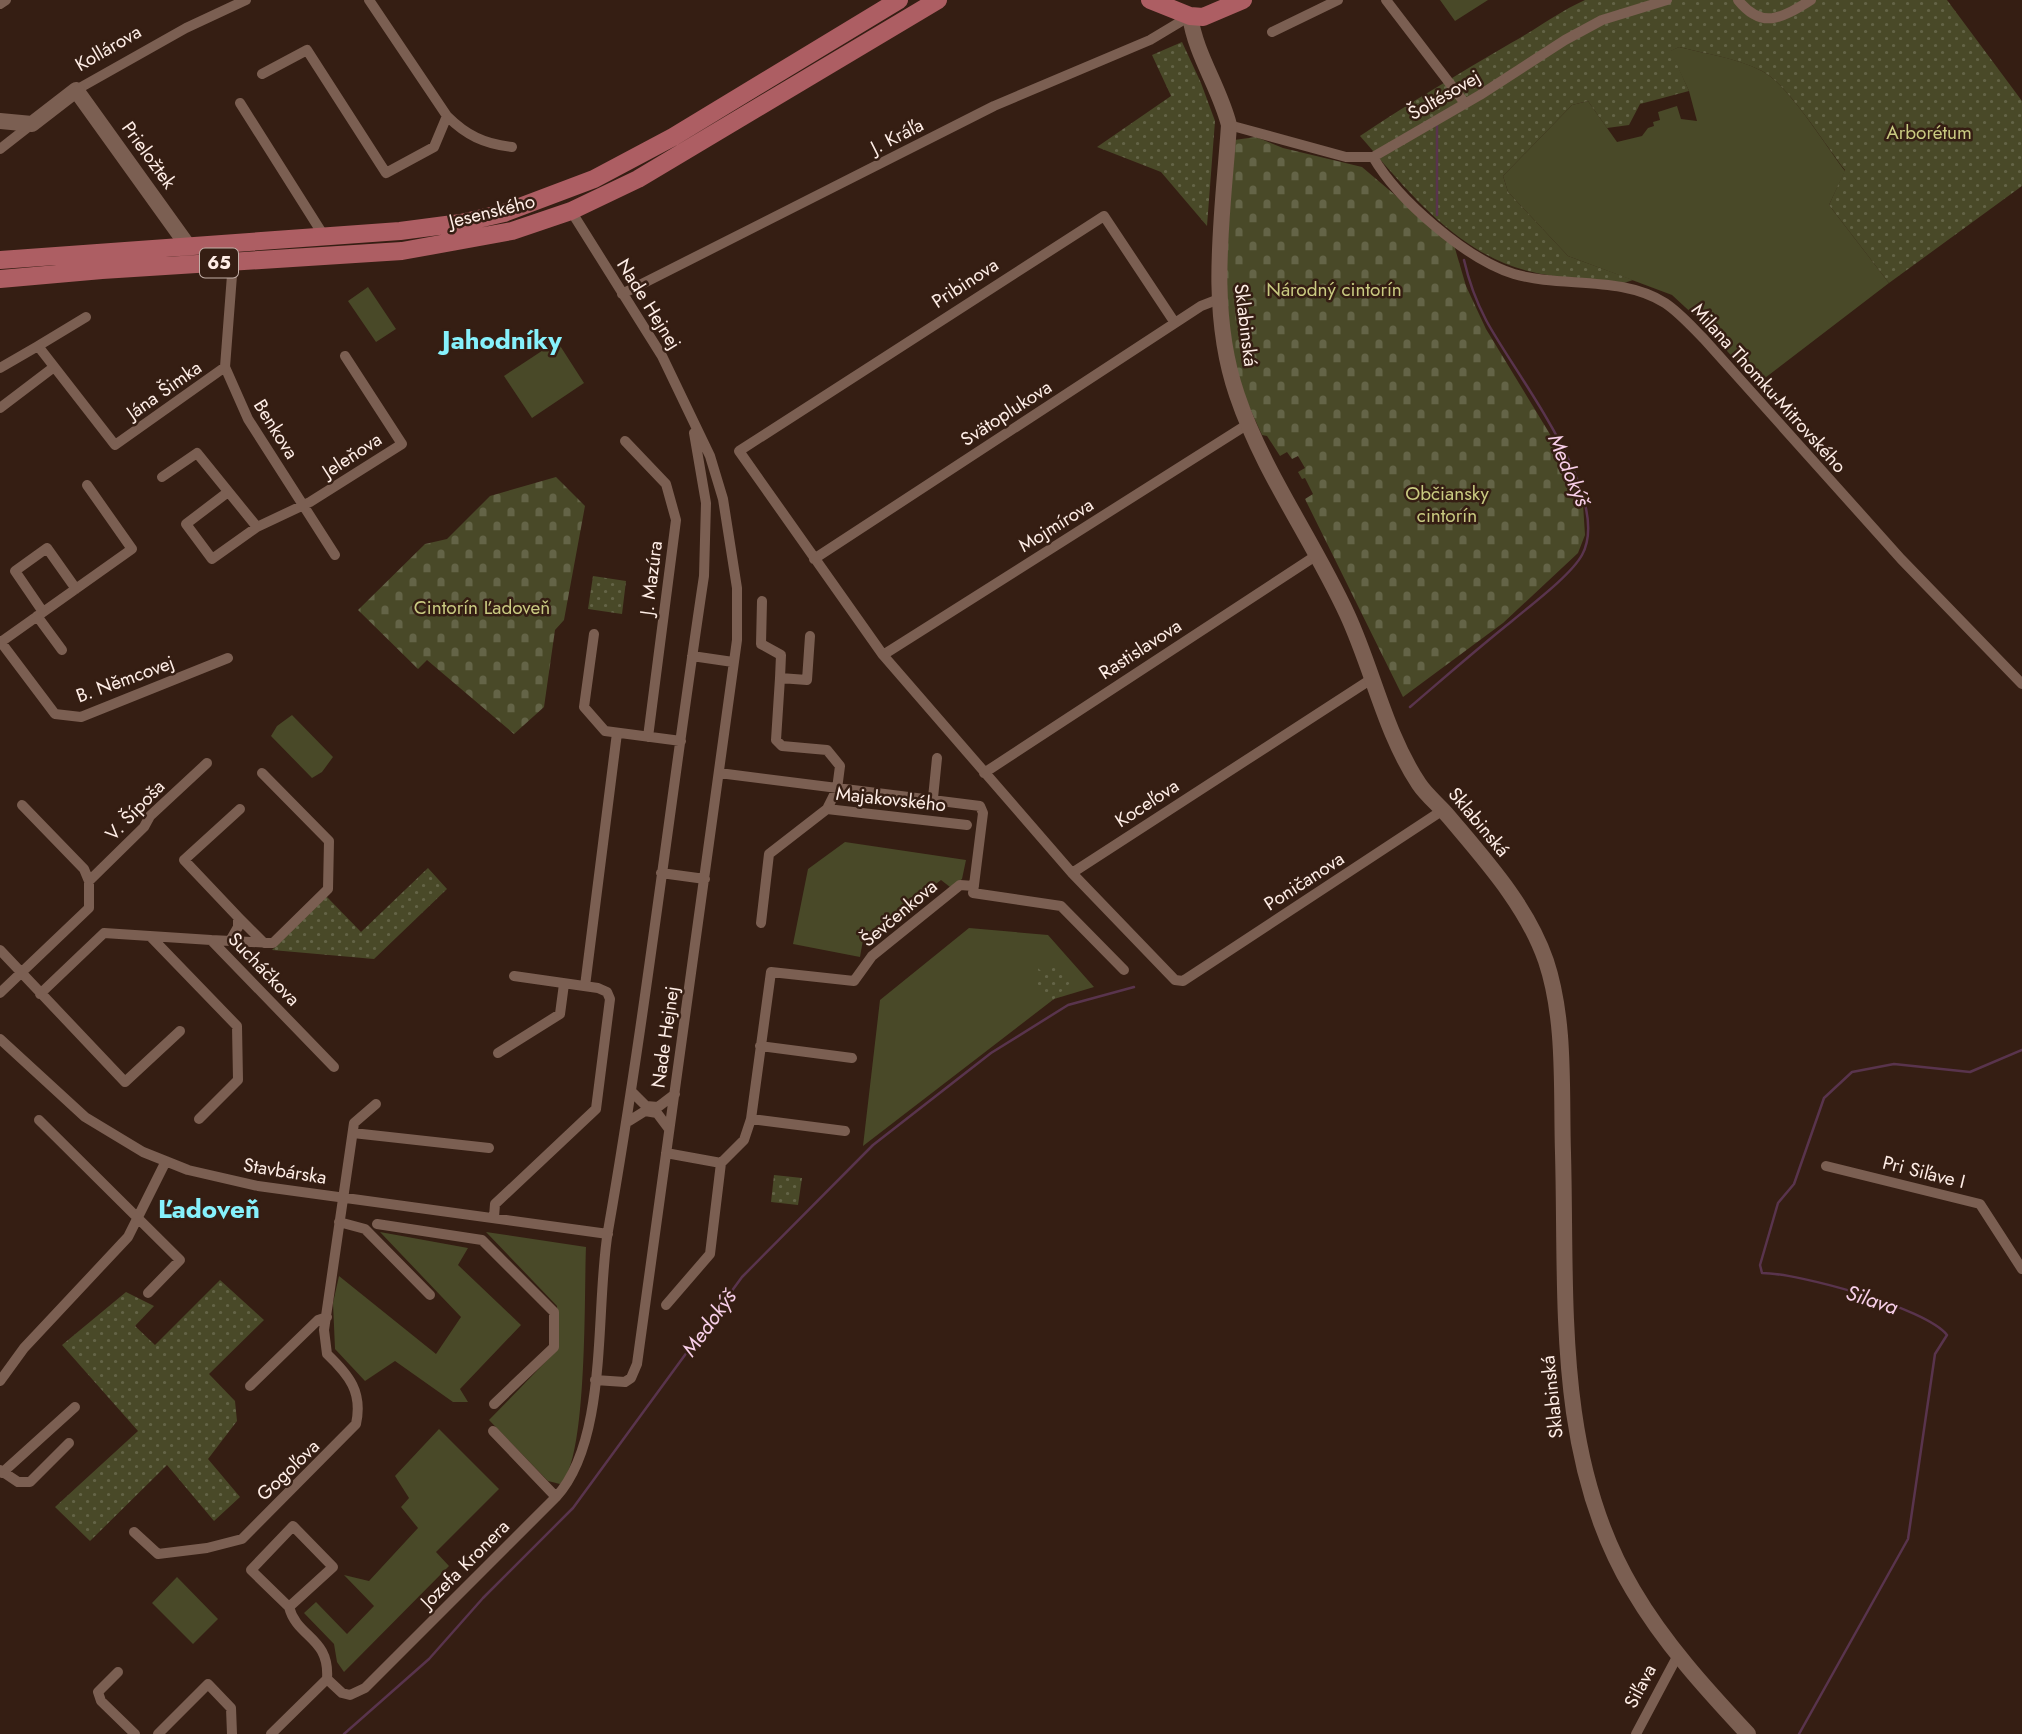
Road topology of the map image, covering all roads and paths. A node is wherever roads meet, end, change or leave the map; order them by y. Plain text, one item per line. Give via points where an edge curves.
1 (6, 0) edge
2 (246, 0) edge
3 (369, 0) edge
4 (900, 0) edge
5 (938, 0) edge
6 (1150, 0) edge
7 (1242, 0) edge
8 (1338, 0) edge
9 (1386, 0) edge
10 (1667, 0) edge
11 (1738, 0) edge
12 (1811, 0) edge
13 (0, 4) edge
14 (1178, 9) edge
15 (1272, 33) dead end
16 (262, 74) dead end
17 (76, 90) junction
18 (1464, 102) junction
19 (240, 103) dead end
20 (447, 116) junction
21 (0, 121) edge
22 (32, 124) junction
23 (1229, 125) junction
24 (512, 147) dead end
25 (0, 149) edge
26 (1373, 157) junction
27 (579, 186) junction
28 (552, 197) junction
29 (571, 211) junction
30 (324, 236) junction
31 (188, 246) junction
32 (0, 260) edge
33 (233, 262) junction
34 (0, 279) edge
35 (622, 293) junction
36 (1219, 299) junction
37 (86, 317) dead end
38 (1175, 323) junction
39 (38, 346) junction
40 (345, 356) dead end
41 (54, 367) junction
42 (225, 367) junction
43 (0, 368) edge
44 (0, 408) edge
45 (692, 420) junction
46 (1248, 424) junction
47 (625, 441) dead end
48 (162, 477) dead end
49 (88, 485) dead end
50 (229, 492) junction
51 (303, 506) junction
52 (257, 527) junction
53 (335, 555) dead end
54 (1317, 555) junction
55 (814, 559) junction
56 (76, 589) junction
57 (762, 601) dead end
58 (40, 614) junction
59 (594, 634) dead end
60 (810, 636) dead end
61 (0, 642) edge
62 (62, 650) dead end
63 (883, 655) junction
64 (692, 656) junction
65 (228, 658) dead end
66 (733, 663) junction
67 (780, 678) junction
68 (1373, 678) junction
69 (2022, 684) edge
70 (617, 733) junction
71 (648, 737) junction
72 (681, 741) junction
73 (937, 758) dead end
74 (207, 763) dead end
75 (262, 773) dead end
76 (719, 773) junction
77 (984, 773) junction
78 (837, 789) junction
79 (933, 799) junction
80 (22, 805) dead end
81 (240, 808) dead end
82 (827, 808) junction
83 (1443, 810) junction
84 (967, 825) dead end
85 (662, 873) junction
86 (1072, 873) junction
87 (705, 879) junction
88 (89, 881) junction
89 (973, 890) junction
90 (238, 917) junction
91 (761, 923) dead end
92 (150, 936) junction
93 (211, 940) junction
94 (230, 941) junction
95 (264, 943) junction
96 (0, 950) edge
97 (1124, 970) dead end
98 (22, 973) junction
99 (514, 976) dead end
100 (564, 984) junction
101 (585, 986) junction
102 (0, 993) edge
103 (40, 994) junction
104 (180, 1031) dead end
105 (0, 1039) edge
106 (760, 1046) junction
107 (498, 1053) dead end
108 (852, 1058) dead end
109 (334, 1067) dead end
110 (633, 1093) junction
111 (675, 1094) junction
112 (376, 1104) dead end
113 (199, 1119) dead end
114 (751, 1119) junction
115 (39, 1120) dead end
116 (629, 1121) junction
117 (669, 1129) junction
118 (845, 1131) dead end
119 (353, 1133) junction
120 (489, 1148) dead end
121 (666, 1153) junction
122 (166, 1161) junction
123 (720, 1163) junction
124 (1826, 1166) dead end
125 (345, 1198) junction
126 (381, 1203) junction
127 (494, 1217) junction
128 (140, 1218) junction
129 (340, 1222) junction
130 (377, 1224) junction
131 (365, 1229) junction
132 (608, 1234) junction
133 (2022, 1269) edge
134 (148, 1293) dead end
135 (430, 1294) dead end
136 (666, 1305) dead end
137 (327, 1317) junction
138 (595, 1380) junction
139 (0, 1381) edge
140 (250, 1386) dead end
141 (494, 1404) dead end
142 (75, 1407) dead end
143 (494, 1431) dead end
144 (69, 1443) dead end
145 (1, 1472) edge
146 (556, 1497) junction
147 (134, 1532) dead end
148 (289, 1607) junction
149 (1678, 1655) junction
150 (118, 1672) dead end
151 (327, 1679) junction
152 (135, 1734) edge
153 (158, 1734) edge
154 (232, 1734) edge
155 (271, 1734) edge
156 (1636, 1734) edge
157 (1748, 1734) edge

1 - 13 street
2 - 17 street, Kollárova
3 - 20 street
4 - 27 main road, Jesenského / 65 via 659,145
5 - 29 main road, Jesenského / 65 via 638,179
6 - 14 main road
7 - 14 main road via 1203,17
8 - 15 street
9 - 18 street
10 - 18 street, Šoltésovej via 1602,20
11 - 12 street via 1747,11 1765,19 1778,18
14 - 23 street via 1224,104
14 - 35 street, J. Kráľa via 1150,40 994,106
16 - 20 street via 307,50 386,173 434,147
17 - 22 street, Kollárova
17 - 31 street, Prieložtek
18 - 26 street, Šoltésovej
19 - 30 street
20 - 24 street via 464,132 490,145
21 - 22 street
22 - 25 street, Kollárova
23 - 26 street via 1346,157
23 - 36 street, Sklabinská
26 - 69 street, Milana Thomku-Mitrovského via 1429,219 1488,262 1533,278 1641,292 1672,308
27 - 28 main road, Jesenského / 65
27 - 29 main road
28 - 29 main road
28 - 30 main road, Jesenského / 65 via 461,223
29 - 33 main road, Jesenského / 65 via 512,231 437,247
29 - 35 street, Nade Hejnej
30 - 31 main road, Jesenského / 65
31 - 32 main road, Jesenského / 65
33 - 34 main road, Jesenského / 65
33 - 42 street, Jána Šimka
35 - 45 street, Nade Hejnej via 662,356
36 - 38 street, Svätoplukova
36 - 46 street, Sklabinská via 1232,378
37 - 39 street
38 - 55 street, Svätoplukova
38 - 55 street, Pribinova via 1104,216 739,450
39 - 41 street, Jána Šimka
39 - 43 street
40 - 51 street, Jeleňova via 401,444
41 - 42 street, Jána Šimka via 115,444
41 - 44 street
42 - 51 street, Benkova via 247,419
45 - 64 street, Nade Hejnej via 707,528
45 - 66 street, Nade Hejnej via 718,479 734,555 738,618
46 - 54 street, Sklabinská
46 - 63 street, Mojmírova
47 - 71 street, J. Mazúra via 666,484 676,520
48 - 50 street via 197,453
49 - 56 street via 132,549
50 - 52 street
50 - 52 street via 186,524 212,559
51 - 52 street
51 - 53 street, Benkova
54 - 68 street, Sklabinská
54 - 77 street, Rastislavova
55 - 63 street
56 - 58 street
56 - 58 street via 47,548 15,571
57 - 67 street via 761,643 781,655
58 - 61 street
58 - 62 street
59 - 70 street via 584,706 605,731
60 - 67 street via 807,680
61 - 65 street, B. Němcovej via 55,714 81,717
63 - 77 street
64 - 66 street
64 - 72 street, Nade Hejnej
66 - 76 street, Nade Hejnej
67 - 78 street via 776,740 782,746 827,750 840,766
68 - 83 street, Sklabinská via 1399,749 1423,790
68 - 86 street, Koceľova
70 - 71 street
70 - 101 street
71 - 72 street
72 - 85 street, Nade Hejnej
73 - 79 street
74 - 88 street, V. Šípoša
75 - 95 street via 329,841 328,890 273,943
76 - 78 street
76 - 87 street, Nade Hejnej
77 - 86 street
78 - 79 street
78 - 82 street
79 - 89 street via 979,806 983,813
80 - 88 street via 84,869
81 - 90 street via 184,860
82 - 84 street, Majakovského
82 - 91 street, Majakovského via 769,854
83 - 86 street, Poničanova via 1183,981 1175,980
83 - 149 street, Sklabinská via 1513,897 1548,966 1559,1033 1573,1416 1588,1487 1621,1570
85 - 87 street
85 - 110 street, Nade Hejnej
87 - 111 street, Nade Hejnej
88 - 98 street via 89,908
89 - 97 street via 1061,906
89 - 106 street, Ševčenkova via 960,885 872,956 854,981 771,972
90 - 94 street via 239,927
90 - 95 street
92 - 93 street, Sucháčkova
92 - 103 street, Sucháčkova via 104,933
92 - 113 street via 237,1026 238,1080
93 - 94 street
93 - 109 street, Sucháčkova
94 - 95 street
96 - 98 street
98 - 102 street
98 - 103 street
99 - 100 street
100 - 101 street
100 - 107 street via 561,1014
101 - 127 street via 607,992 610,999 596,1109 495,1204
103 - 104 street via 125,1082
105 - 122 street, Stavbárska via 85,1117
106 - 108 street
106 - 114 street
110 - 111 street via 646,1106 658,1107
110 - 116 street, Nade Hejnej
111 - 117 street, Nade Hejnej
112 - 119 street via 354,1123
114 - 118 street
114 - 123 street via 744,1140
115 - 128 street
116 - 117 street via 645,1111 657,1113
116 - 132 street, Nade Hejnej
117 - 121 street, Nade Hejnej
119 - 120 street
119 - 125 street, Gogoľova
121 - 123 street
121 - 138 street, Nade Hejnej via 635,1371 625,1382
122 - 125 street, Stavbárska via 220,1179
122 - 128 street
123 - 136 street via 710,1254
124 - 133 street, Pri Siľave I via 1980,1204
125 - 126 street, Stavbárska
125 - 129 street, Gogoľova
126 - 127 street, Stavbárska
126 - 130 street
127 - 132 street, Stavbárska
128 - 134 street via 180,1260
128 - 139 street via 114,1254 24,1348
129 - 131 street
129 - 137 street, Gogoľova
130 - 131 street
130 - 141 street via 482,1240 554,1312 554,1347
131 - 135 street
132 - 138 street, Nade Hejnej
137 - 140 street via 318,1320
137 - 147 street, Gogoľova via 327,1354 349,1377 359,1403 356,1424 348,1436 242,1539 230,1545 158,1554
138 - 146 street, Nade Hejnej via 580,1458 570,1483
142 - 145 street
143 - 146 street
144 - 145 street via 30,1482 18,1482
146 - 151 street, Jozefa Kronera via 365,1688 350,1695
148 - 148 street via 251,1570 293,1526 333,1567
148 - 151 street via 325,1653
149 - 156 street, Siľava
149 - 157 street, Sklabinská
150 - 152 street via 99,1692 101,1701
151 - 155 street
153 - 154 street via 208,1684 232,1707

